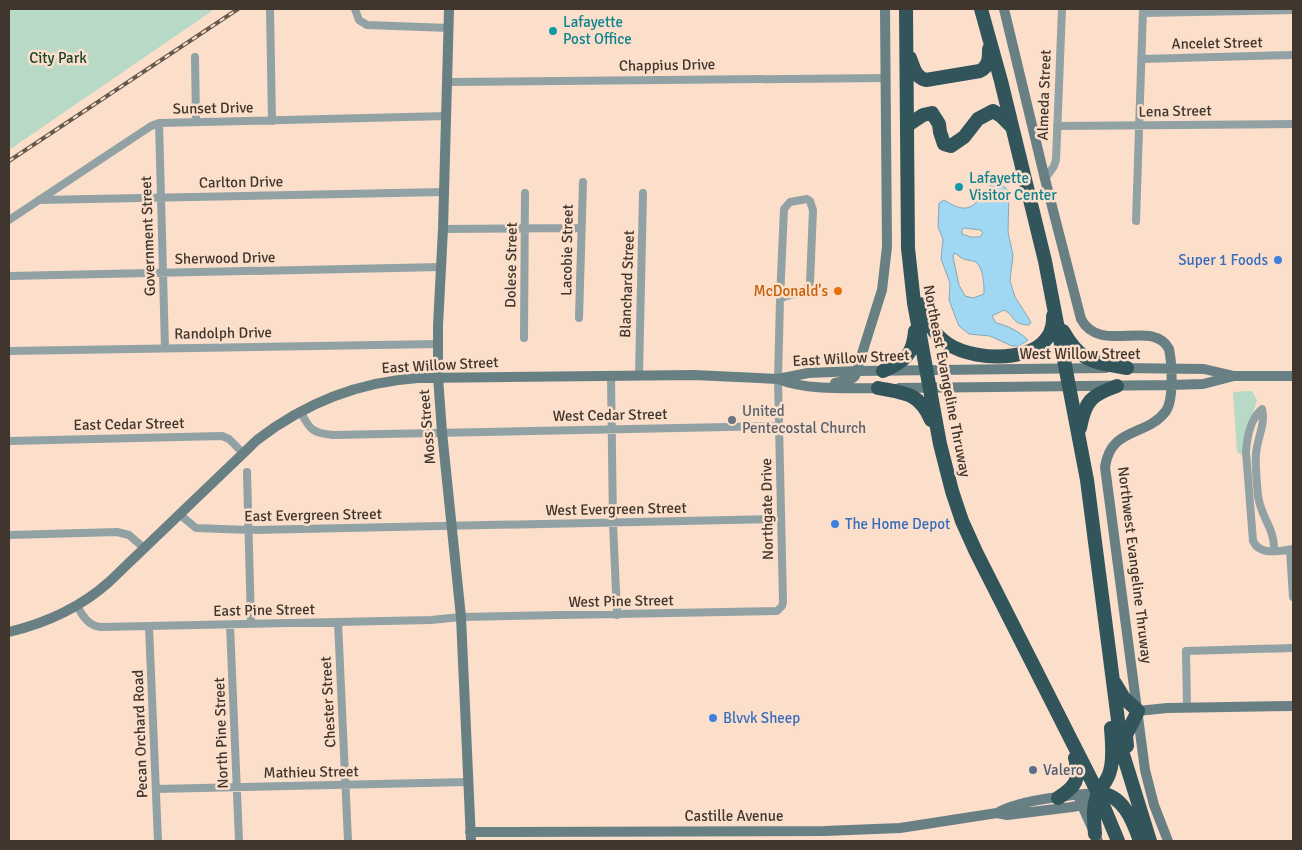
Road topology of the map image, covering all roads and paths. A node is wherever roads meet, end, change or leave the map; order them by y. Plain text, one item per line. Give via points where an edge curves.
1 (270, 9) edge
2 (355, 9) edge
3 (449, 9) edge
4 (884, 9) edge
5 (906, 9) edge
6 (1004, 9) edge
7 (1062, 9) edge
8 (1293, 10) edge
9 (1143, 11) edge
10 (982, 12) edge
11 (449, 28) junction
12 (988, 34) junction
13 (906, 45) junction
14 (1293, 55) edge
15 (196, 57) dead end
16 (1141, 58) junction
17 (886, 78) junction
18 (448, 82) junction
19 (447, 116) junction
20 (272, 120) junction
21 (196, 122) junction
22 (159, 123) junction
23 (1293, 124) edge
24 (908, 125) junction
25 (1057, 126) junction
26 (1140, 126) junction
27 (1013, 128) junction
28 (1045, 179) junction
29 (582, 182) dead end
30 (445, 192) junction
31 (525, 192) dead end
32 (644, 193) dead end
33 (161, 198) junction
34 (38, 200) junction
35 (9, 220) edge
36 (1136, 221) dead end
37 (525, 228) junction
38 (581, 228) junction
39 (444, 229) junction
40 (441, 268) junction
41 (163, 273) junction
42 (9, 276) edge
43 (911, 283) junction
44 (1052, 297) junction
45 (780, 299) junction
46 (916, 316) junction
47 (579, 318) dead end
48 (1057, 319) junction
49 (524, 338) dead end
50 (438, 344) junction
51 (165, 348) junction
52 (9, 351) edge
53 (1127, 368) junction
54 (1170, 368) junction
55 (1066, 369) junction
56 (883, 370) junction
57 (926, 370) junction
58 (858, 371) junction
59 (638, 375) junction
60 (611, 376) junction
61 (1234, 376) junction
62 (1293, 376) edge
63 (438, 377) junction
64 (778, 378) junction
65 (1170, 385) junction
66 (817, 386) junction
67 (1117, 386) junction
68 (1070, 387) junction
69 (878, 388) junction
70 (929, 388) junction
71 (300, 411) junction
72 (779, 426) junction
73 (611, 429) junction
74 (442, 432) junction
75 (1078, 436) junction
76 (939, 440) junction
77 (9, 441) edge
78 (1247, 444) junction
79 (1257, 446) junction
80 (243, 453) junction
81 (247, 472) dead end
82 (1258, 496) junction
83 (1250, 498) junction
84 (179, 514) junction
85 (781, 519) junction
86 (613, 523) junction
87 (452, 526) junction
88 (249, 530) junction
89 (9, 536) edge
90 (144, 548) junction
91 (1292, 550) edge
92 (1274, 551) junction
93 (1293, 597) edge
94 (76, 606) junction
95 (780, 609) joint
96 (617, 615) junction
97 (461, 617) junction
98 (1105, 620) junction
99 (338, 622) junction
100 (251, 624) junction
101 (230, 625) junction
102 (149, 626) junction
103 (9, 632) edge
104 (1293, 648) edge
105 (1112, 680) junction
106 (1293, 706) edge
107 (1187, 708) junction
108 (1138, 711) junction
109 (1071, 741) junction
110 (1128, 766) junction
111 (468, 782) junction
112 (346, 785) junction
113 (237, 787) junction
114 (156, 789) junction
115 (1098, 793) junction
116 (1058, 798) junction
117 (1085, 803) junction
118 (996, 813) junction
119 (1109, 818) junction
120 (471, 837) edge
121 (1096, 838) edge
122 (158, 841) edge
123 (239, 841) edge
124 (348, 841) edge
125 (1118, 841) edge
126 (1140, 841) edge
127 (1150, 841) edge
128 (1168, 841) edge

1 - 20 street
2 - 11 street via 360,20 367,25
3 - 11 main road, Moss Street
4 - 17 main road
5 - 13 highway, Northeast Evangeline Thruway
6 - 28 main road, Northwest Evangeline Thruway
7 - 25 street, Almeda Street
8 - 9 street
9 - 16 street
10 - 12 highway
11 - 18 main road, Moss Street
12 - 13 highway via 986,68 926,80 917,75
12 - 27 highway
13 - 24 highway, Northeast Evangeline Thruway
14 - 16 street, Ancelet Street
15 - 21 street
16 - 26 street
17 - 18 street, Chappius Drive
17 - 58 main road via 886,259 882,290
18 - 19 main road, Moss Street
19 - 20 street, Sunset Drive
19 - 30 main road, Moss Street
20 - 21 street, Sunset Drive
21 - 22 street, Sunset Drive
22 - 33 street, Government Street
22 - 34 street, Sunset Drive
23 - 26 street, Lena Street
24 - 27 highway via 932,113 939,124 944,144 951,146 964,137 978,119 992,111
24 - 43 highway, Northeast Evangeline Thruway
25 - 26 street, Lena Street
25 - 28 street, Almeda Street via 1056,160
26 - 36 street
27 - 44 highway
28 - 54 main road, Northwest Evangeline Thruway via 1083,322 1100,335 1149,336 1162,341 1169,349
29 - 38 street, Lacobie Street
30 - 33 street, Carlton Drive
30 - 39 main road, Moss Street
31 - 37 street, Dolese Street
32 - 59 street, Blanchard Street
33 - 34 street, Carlton Drive
33 - 41 street, Government Street
34 - 35 street, Sunset Drive
37 - 38 street
37 - 39 street
37 - 49 street, Dolese Street
38 - 47 street, Lacobie Street
39 - 40 main road, Moss Street
40 - 41 street, Sherwood Drive
40 - 50 main road, Moss Street
41 - 42 street, Sherwood Drive
41 - 51 street, Government Street
43 - 44 highway via 934,332 954,348 976,355 1023,354 1040,346 1054,323
43 - 46 highway, Northeast Evangeline Thruway
44 - 48 highway
45 - 45 street, Northgate Drive via 784,209 790,202 806,199 813,210 810,283 805,292
45 - 64 street, Northgate Drive
46 - 56 highway via 914,345 908,356
46 - 57 highway, Northeast Evangeline Thruway
48 - 53 highway via 1070,344 1091,362
48 - 55 highway
50 - 51 street, Randolph Drive
50 - 63 main road, Moss Street
51 - 52 street, Randolph Drive
53 - 54 main road, West Willow Street
53 - 55 main road, West Willow Street
54 - 61 main road, West Willow Street via 1204,369
54 - 65 main road, Northwest Evangeline Thruway
55 - 57 main road, West Willow Street
55 - 68 highway
56 - 57 main road, East Willow Street
56 - 58 main road, East Willow Street
57 - 70 highway, Northeast Evangeline Thruway
58 - 64 main road, East Willow Street
58 - 66 main road via 850,380
59 - 60 main road, East Willow Street
59 - 64 main road, East Willow Street
60 - 63 main road, East Willow Street
60 - 73 street
61 - 62 main road, West Willow Street
61 - 65 main road, West Willow Street via 1203,384
63 - 71 main road, East Willow Street via 358,387
63 - 74 main road, Moss Street
64 - 66 main road, East Willow Street
64 - 72 street, Northgate Drive
65 - 67 main road, West Willow Street
65 - 108 main road, Northwest Evangeline Thruway via 1166,411 1116,442 1109,451 1106,467
66 - 69 main road, East Willow Street
67 - 68 main road, West Willow Street
67 - 75 highway via 1092,398 1083,410
68 - 70 main road, West Willow Street
68 - 75 highway
69 - 70 main road, East Willow Street
69 - 76 highway via 909,394 920,401
70 - 76 highway, Northeast Evangeline Thruway
71 - 74 street via 309,428 323,434
71 - 80 main road, East Willow Street via 268,431
72 - 73 street, West Cedar Street
72 - 85 street, Northgate Drive
73 - 74 street, West Cedar Street
73 - 86 street
74 - 87 main road, Moss Street
75 - 98 highway
76 - 109 highway, Northeast Evangeline Thruway via 962,521
77 - 80 street, East Cedar Street via 222,436
78 - 79 street
78 - 79 street via 1255,414 1262,409 1264,417
78 - 83 street
79 - 82 street
80 - 84 main road, East Willow Street
81 - 88 street
82 - 83 street
82 - 92 street via 1262,516 1274,536
83 - 92 street via 1253,541 1262,550
84 - 88 street, East Evergreen Street via 196,528
84 - 90 main road, East Willow Street
85 - 86 street, West Evergreen Street
85 - 95 street, Northgate Drive via 783,602
86 - 87 street, West Evergreen Street
86 - 96 street
87 - 88 street, East Evergreen Street
87 - 97 main road, Moss Street
88 - 100 street
89 - 90 street via 117,532 129,535
90 - 94 main road, East Willow Street via 101,589
91 - 92 street
91 - 93 street
94 - 102 street, East Pine Street via 86,620 97,627
94 - 103 main road, East Willow Street via 53,619
95 - 96 street, West Pine Street via 775,612
96 - 97 street, West Pine Street
97 - 99 street, East Pine Street
97 - 111 main road, Moss Street
98 - 105 highway
98 - 115 highway via 1112,754 1110,771
99 - 100 street, East Pine Street
99 - 112 street, Chester Street
100 - 101 street, East Pine Street
101 - 102 street, East Pine Street
101 - 113 street, North Pine Street
102 - 114 street, Pecan Orchard Road
104 - 107 street via 1186,651
105 - 108 highway
105 - 110 highway via 1122,750
106 - 107 main road
107 - 108 main road
108 - 110 highway via 1126,735
108 - 128 main road, Northwest Evangeline Thruway via 1147,779
109 - 115 highway, Northeast Evangeline Thruway
109 - 116 highway via 1079,772 1071,790
110 - 127 highway
111 - 112 street, Mathieu Street
111 - 120 main road, Moss Street
112 - 113 street, Mathieu Street
112 - 124 street, Chester Street
113 - 114 street, Mathieu Street
113 - 123 street, North Pine Street
114 - 122 street, Pecan Orchard Road
115 - 117 highway
115 - 117 main road, Castille Avenue
115 - 119 highway, Northeast Evangeline Thruway
115 - 126 highway via 1124,806
116 - 117 main road, Castille Avenue
116 - 118 main road, Castille Avenue via 1006,807
117 - 118 main road, Castille Avenue via 1038,812
117 - 119 highway
117 - 121 highway
118 - 120 main road, Castille Avenue via 900,828
119 - 125 highway, Northeast Evangeline Thruway

